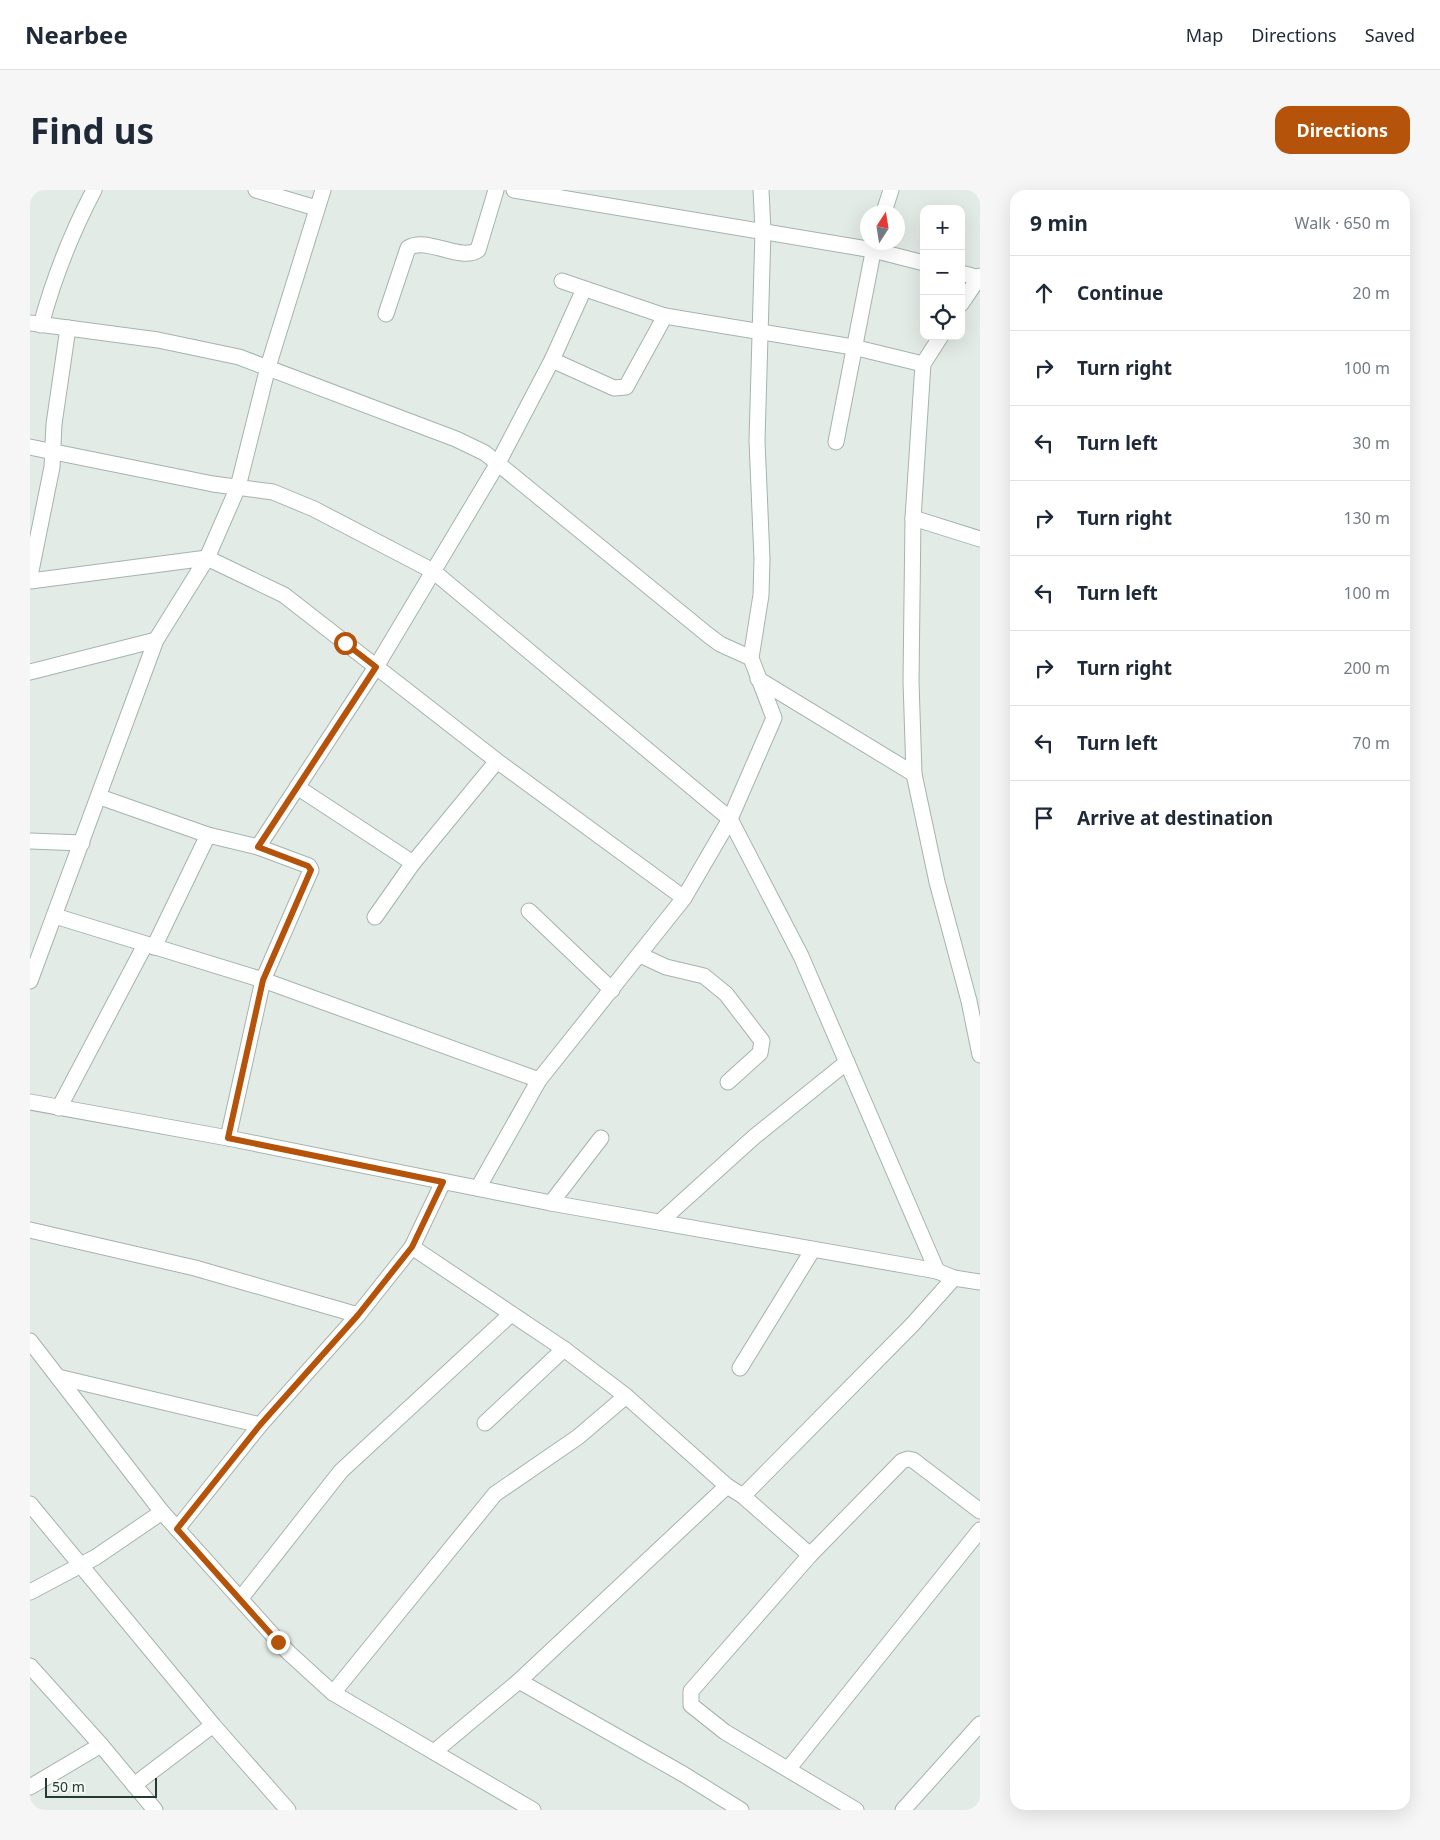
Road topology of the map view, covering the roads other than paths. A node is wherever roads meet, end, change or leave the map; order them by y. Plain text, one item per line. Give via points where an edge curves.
1 (94, 190) edge
2 (256, 190) edge
3 (323, 190) edge
4 (496, 190) edge
5 (514, 190) edge
6 (761, 190) edge
7 (891, 190) edge
8 (886, 205) edge
9 (316, 208) junction
10 (763, 231) junction
11 (860, 244) edge
12 (873, 250) edge
13 (886, 250) edge
14 (920, 262) edge
15 (965, 274) edge
16 (980, 277) edge
17 (562, 281) dead end
18 (584, 289) junction
19 (965, 298) edge
20 (386, 314) dead end
21 (665, 316) junction
22 (35, 324) edge
23 (68, 328) junction
24 (759, 331) junction
25 (938, 340) edge
26 (853, 347) junction
27 (552, 360) junction
28 (923, 364) junction
29 (268, 367) junction
30 (836, 442) dead end
31 (30, 446) edge
32 (54, 451) junction
33 (498, 463) junction
34 (238, 487) junction
35 (913, 518) junction
36 (980, 539) edge
37 (207, 558) junction
38 (433, 571) junction
39 (30, 576) edge
40 (30, 581) edge
41 (156, 640) junction
42 (751, 658) junction
43 (376, 667) junction
44 (30, 672) edge
45 (758, 679) junction
46 (497, 761) junction
47 (914, 774) junction
48 (297, 787) junction
49 (100, 797) junction
50 (730, 819) junction
51 (208, 835) junction
52 (30, 841) edge
53 (82, 843) junction
54 (258, 847) junction
55 (413, 863) junction
56 (684, 898) junction
57 (529, 911) dead end
58 (54, 916) junction
59 (376, 918) dead end
60 (149, 946) junction
61 (640, 956) junction
62 (263, 980) junction
63 (30, 981) edge
64 (612, 990) junction
65 (980, 1055) edge
66 (847, 1062) junction
67 (539, 1080) junction
68 (728, 1082) dead end
69 (30, 1102) edge
70 (59, 1108) junction
71 (228, 1138) junction
72 (601, 1138) dead end
73 (443, 1182) junction
74 (478, 1188) junction
75 (551, 1203) junction
76 (661, 1221) junction
77 (30, 1230) edge
78 (412, 1247) junction
79 (812, 1250) junction
80 (937, 1271) junction
81 (954, 1278) junction
82 (980, 1282) edge
83 (358, 1315) junction
84 (510, 1315) junction
85 (30, 1341) edge
86 (564, 1349) junction
87 (42, 1357) junction
88 (30, 1366) edge
89 (740, 1368) dead end
90 (58, 1377) junction
91 (626, 1396) junction
92 (485, 1423) dead end
93 (260, 1425) junction
94 (727, 1486) junction
95 (743, 1496) junction
96 (30, 1504) edge
97 (980, 1511) edge
98 (162, 1512) junction
99 (177, 1529) junction
100 (980, 1530) edge
101 (810, 1555) junction
102 (81, 1566) junction
103 (30, 1592) edge
104 (241, 1598) junction
105 (30, 1666) edge
106 (519, 1681) junction
107 (333, 1693) junction
108 (980, 1724) edge
109 (213, 1725) junction
110 (101, 1745) junction
111 (434, 1752) junction
112 (789, 1768) junction
113 (134, 1785) junction
114 (30, 1787) edge
115 (155, 1810) edge
116 (288, 1810) edge
117 (533, 1810) edge
118 (741, 1810) edge
119 (856, 1810) edge
120 (903, 1810) edge

1 - 22 street via 74,228
2 - 9 street
3 - 9 street
4 - 20 street via 478,250 469,253 417,244 408,248
5 - 10 street
6 - 10 street
7 - 8 street
9 - 29 street
10 - 11 street
10 - 24 street
12 - 26 street
13 - 14 street
15 - 16 street
16 - 19 street
17 - 18 street
18 - 21 street
18 - 27 street
21 - 24 street
21 - 27 street via 626,387 614,388
22 - 23 street
23 - 29 street via 158,340 239,357
23 - 32 street via 54,424
24 - 26 street
24 - 42 street via 757,441 762,586
25 - 28 street
26 - 28 street
26 - 30 street
27 - 33 street
28 - 35 street
29 - 33 street via 456,439
29 - 34 street
31 - 32 street
32 - 34 street via 204,483
32 - 39 street
33 - 38 street
33 - 42 street via 708,635
34 - 37 street
34 - 38 street via 273,492 314,509
35 - 36 street
35 - 47 street via 911,681
37 - 40 street
37 - 41 street
37 - 43 street via 284,595
38 - 43 street
38 - 50 street
41 - 44 street
41 - 49 street
42 - 45 street
43 - 46 street
43 - 48 street
45 - 47 street
45 - 50 street via 774,718
46 - 55 street
46 - 56 street
47 - 65 street
48 - 54 street
48 - 55 street
49 - 51 street
49 - 53 street
50 - 56 street
50 - 66 street via 801,956
51 - 54 street
51 - 60 street
52 - 53 street
53 - 58 street
54 - 62 street via 311,870
55 - 59 street
56 - 61 street
57 - 64 street
58 - 60 street
58 - 63 street
60 - 62 street
60 - 70 street
61 - 64 street
61 - 68 street via 666,967 704,976 726,994 757,1031 762,1041 760,1053
62 - 67 street
62 - 71 street
64 - 67 street
66 - 76 street via 754,1137
66 - 80 street
67 - 74 street
69 - 70 street
70 - 71 street
71 - 73 street
72 - 75 street
73 - 74 street
73 - 78 street
74 - 75 street
75 - 76 street
76 - 79 street
77 - 83 street via 195,1268
78 - 83 street
78 - 84 street
79 - 80 street
79 - 89 street
80 - 81 street
81 - 82 street
81 - 95 street via 912,1325
83 - 93 street
84 - 86 street
84 - 104 street via 341,1471
85 - 87 street
86 - 91 street
86 - 92 street
87 - 88 street
87 - 90 street
90 - 93 street
90 - 98 street
91 - 94 street
91 - 107 street via 578,1437 495,1494
93 - 99 street
94 - 95 street
94 - 106 street
95 - 101 street
96 - 102 street
97 - 101 street via 908,1459 902,1461
98 - 99 street
98 - 102 street
99 - 104 street
100 - 112 street
101 - 112 street via 689,1697 691,1705 725,1732
102 - 103 street
102 - 109 street
104 - 107 street via 278,1642
105 - 110 street
106 - 111 street
106 - 118 street
107 - 111 street
108 - 120 street
109 - 113 street
109 - 116 street
110 - 113 street
110 - 114 street
111 - 117 street
112 - 119 street
113 - 115 street

